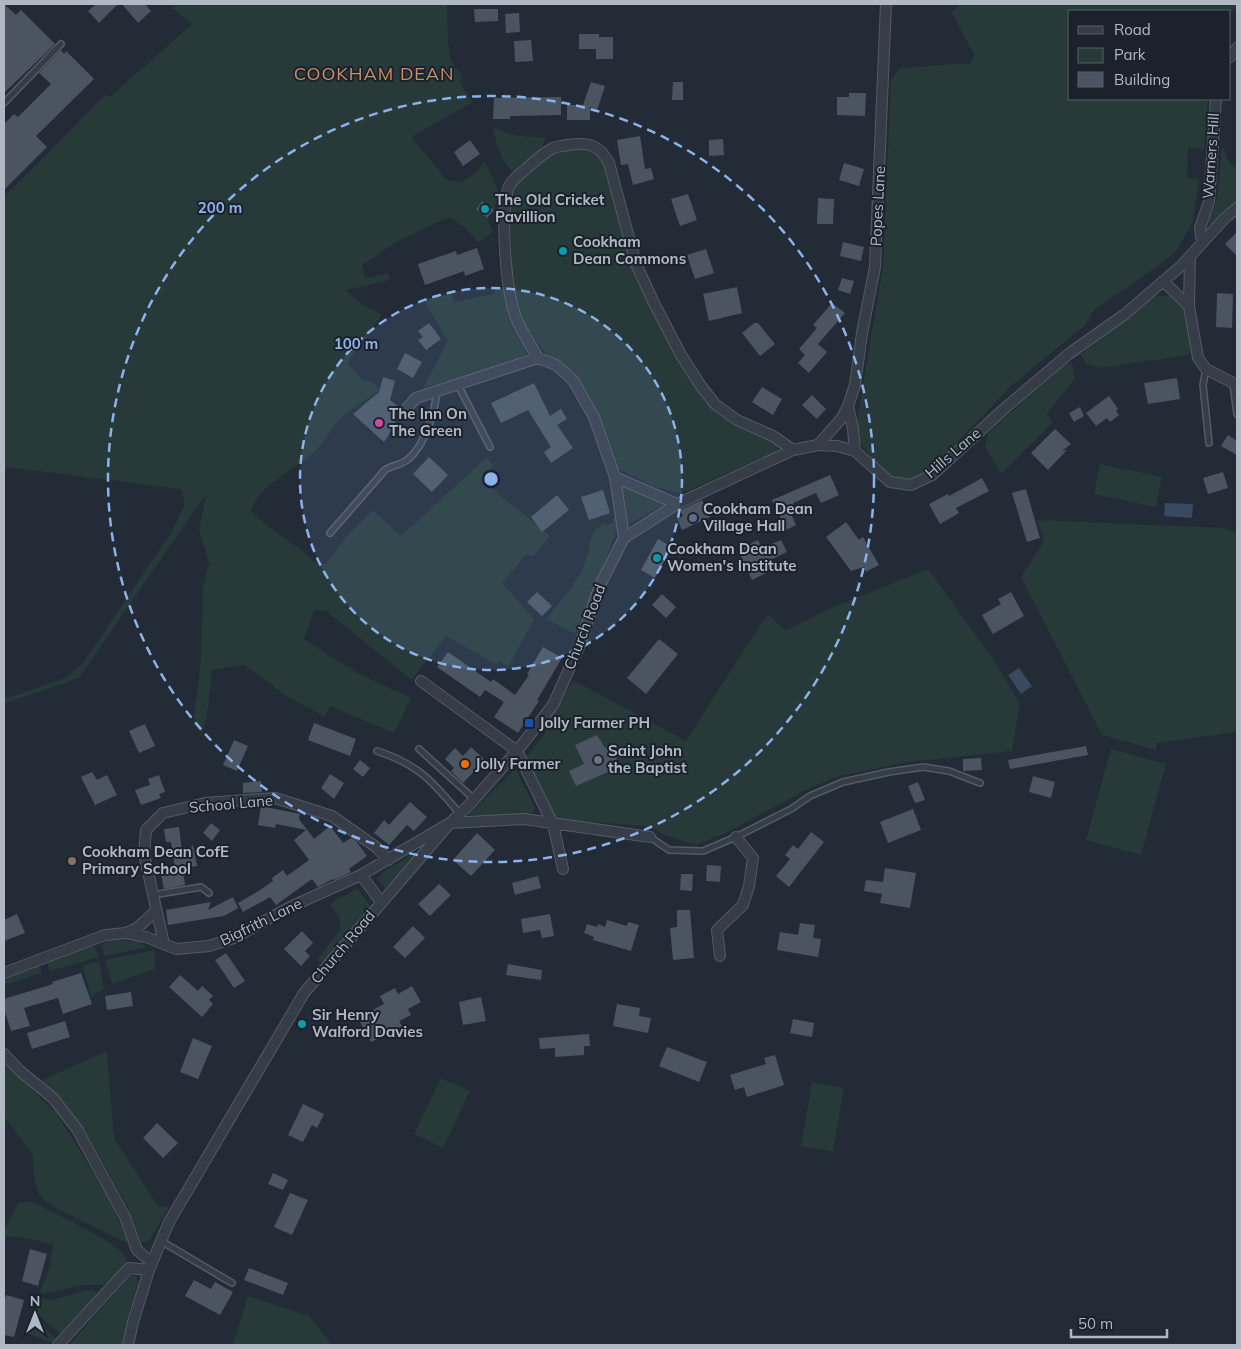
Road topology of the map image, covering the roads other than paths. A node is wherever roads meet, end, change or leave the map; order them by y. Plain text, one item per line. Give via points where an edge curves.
1 (886, 4) edge
2 (61, 44) dead end
3 (1216, 100) edge
4 (4, 103) edge
5 (1237, 208) edge
6 (1202, 242) junction
7 (1190, 256) junction
8 (1163, 281) junction
9 (1189, 306) junction
10 (538, 358) junction
11 (1206, 369) junction
12 (1235, 384) edge
13 (458, 385) junction
14 (437, 392) junction
15 (848, 406) junction
16 (407, 408) dead end
17 (1237, 414) edge
18 (1209, 443) dead end
19 (818, 445) junction
20 (490, 447) dead end
21 (793, 450) junction
22 (854, 451) junction
23 (616, 476) junction
24 (677, 504) junction
25 (330, 533) dead end
26 (624, 538) junction
27 (421, 681) dead end
28 (419, 748) dead end
29 (377, 751) dead end
30 (517, 752) junction
31 (980, 783) dead end
32 (474, 799) junction
33 (460, 814) junction
34 (450, 824) junction
35 (552, 824) junction
36 (650, 837) joint
37 (736, 837) junction
38 (388, 860) junction
39 (563, 869) dead end
40 (361, 875) junction
41 (209, 893) dead end
42 (153, 896) junction
43 (381, 902) junction
44 (156, 911) junction
45 (126, 932) junction
46 (164, 944) junction
47 (720, 956) dead end
48 (4, 973) edge
49 (4, 1054) edge
50 (161, 1241) junction
51 (150, 1266) junction
52 (232, 1283) dead end
53 (58, 1345) edge
54 (128, 1345) edge

1 - 15 street, Popes Lane via 875,267 856,385
2 - 4 lane
3 - 6 street, Warners Hill via 1209,202 1200,228
5 - 6 street, Hills Lane
6 - 7 street, Hills Lane
7 - 8 street, Hills Lane
7 - 9 street
8 - 9 street
8 - 22 street, Hills Lane via 1004,408 932,475 911,485 890,482
9 - 11 street via 1198,358
10 - 13 street
10 - 21 street via 510,300 505,236 508,187 518,175 555,147 580,143 593,145 609,163 636,264 681,355 701,386 715,404 737,420 773,436
10 - 23 street via 556,365 573,380 594,417
11 - 12 street
11 - 18 lane via 1203,385
12 - 17 lane
13 - 14 street
13 - 20 lane
14 - 16 street via 416,398
14 - 25 lane via 433,418 414,454 405,462 385,470
15 - 19 street, Popes Lane
15 - 22 street
19 - 21 street, Hills Lane
19 - 22 street, Hills Lane
21 - 24 street, Hills Lane
23 - 24 street
23 - 26 street
24 - 26 street, Hills Lane
26 - 30 street, Church Road via 600,585 579,647 552,705
27 - 30 street
28 - 32 lane
29 - 33 lane via 409,764 428,778
30 - 32 street, Church Road
30 - 35 street
31 - 37 lane via 949,771 923,768 843,782 810,796
32 - 33 street, Church Road
33 - 34 street, Church Road
34 - 35 street via 524,819
34 - 38 street, Bigfrith Lane
34 - 43 street, Church Road
35 - 36 street
35 - 39 street
36 - 37 lane via 669,850 703,850
37 - 47 street via 753,858 743,906 717,930
38 - 40 street, Bigfrith Lane
38 - 42 street, School Lane via 376,847 332,816 275,798 205,803 163,813 146,830 144,854
40 - 43 street
40 - 46 street, Bigfrith Lane via 290,907 234,938 209,946 176,949
41 - 42 lane via 201,887
42 - 44 street, School Lane
43 - 50 street, Church Road via 304,993 169,1222
44 - 45 street via 137,928
44 - 46 street, School Lane
45 - 46 street, Bigfrith Lane
45 - 48 street, Bigfrith Lane via 105,936
49 - 51 street via 53,1098 77,1129 125,1217 137,1250
50 - 51 street, Church Road
50 - 52 lane
51 - 53 street via 129,1268
51 - 54 street, Church Road

